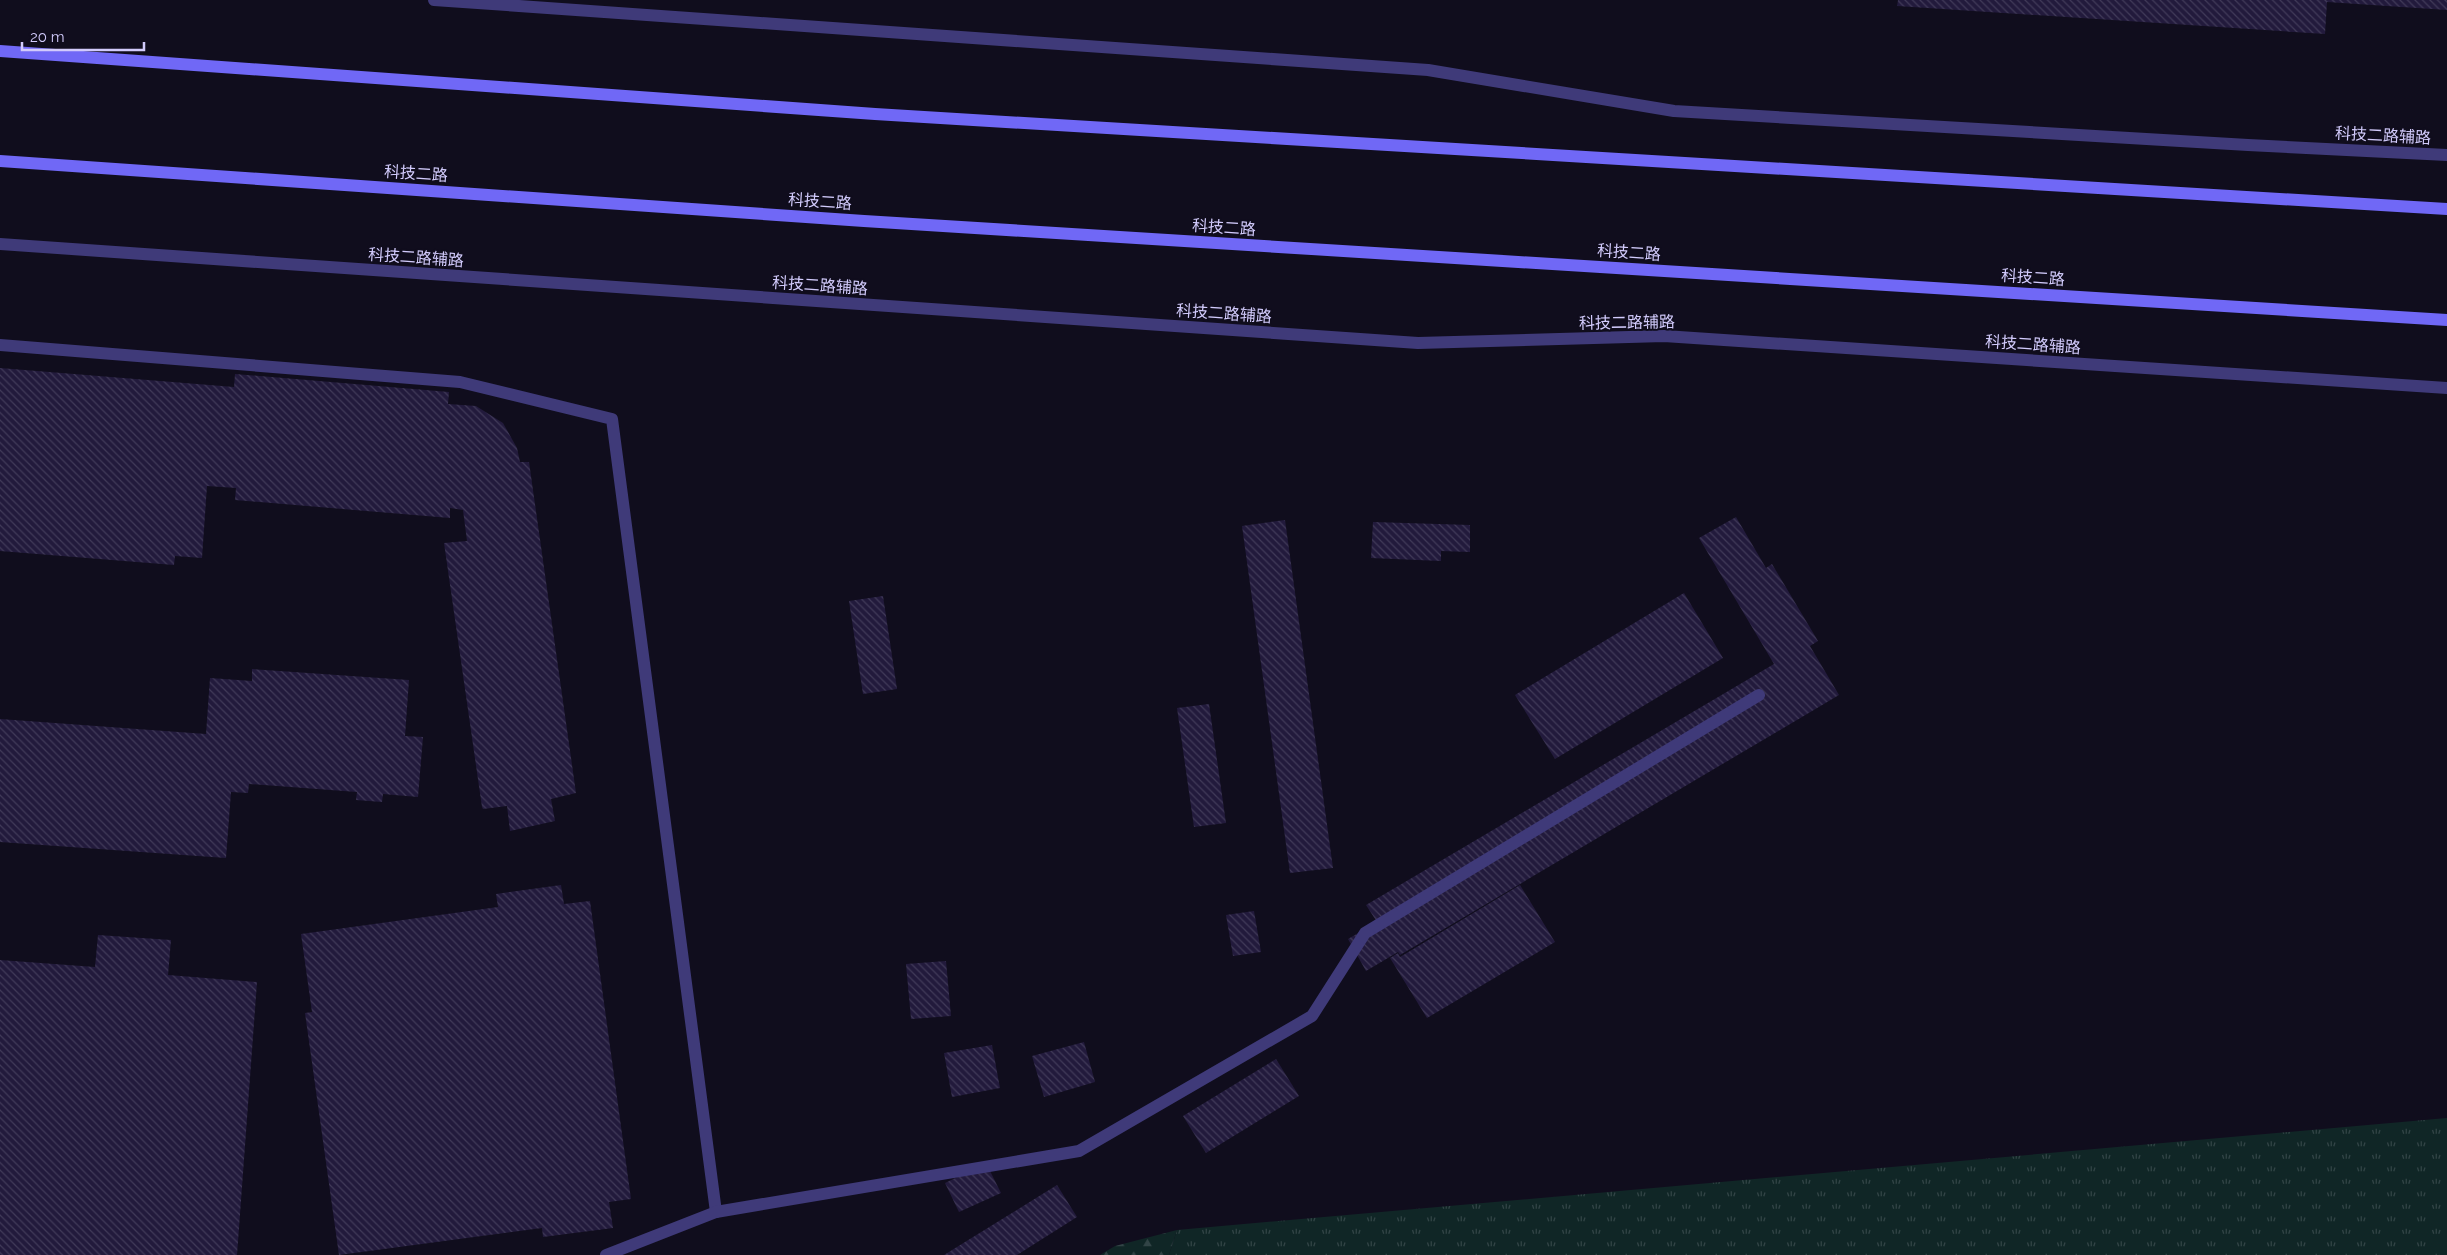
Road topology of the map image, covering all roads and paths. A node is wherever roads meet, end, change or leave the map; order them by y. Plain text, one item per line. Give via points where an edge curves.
1 (434, 0) edge
2 (0, 51) edge
3 (2447, 154) edge
4 (0, 161) edge
5 (2447, 209) edge
6 (0, 244) edge
7 (2447, 320) edge
8 (0, 345) edge
9 (2447, 388) edge
10 (1759, 694) dead end
11 (716, 1212) junction
12 (606, 1255) edge

1 - 3 street, 科技二路辅路 via 1428,70 1674,111 2238,145
2 - 5 main road via 865,113
4 - 7 main road, 科技二路 via 855,220
6 - 9 street, 科技二路辅路 via 1418,343 1664,336
8 - 11 street via 460,382 612,419
10 - 11 street via 1365,933 1312,1016 1079,1151
11 - 12 street

